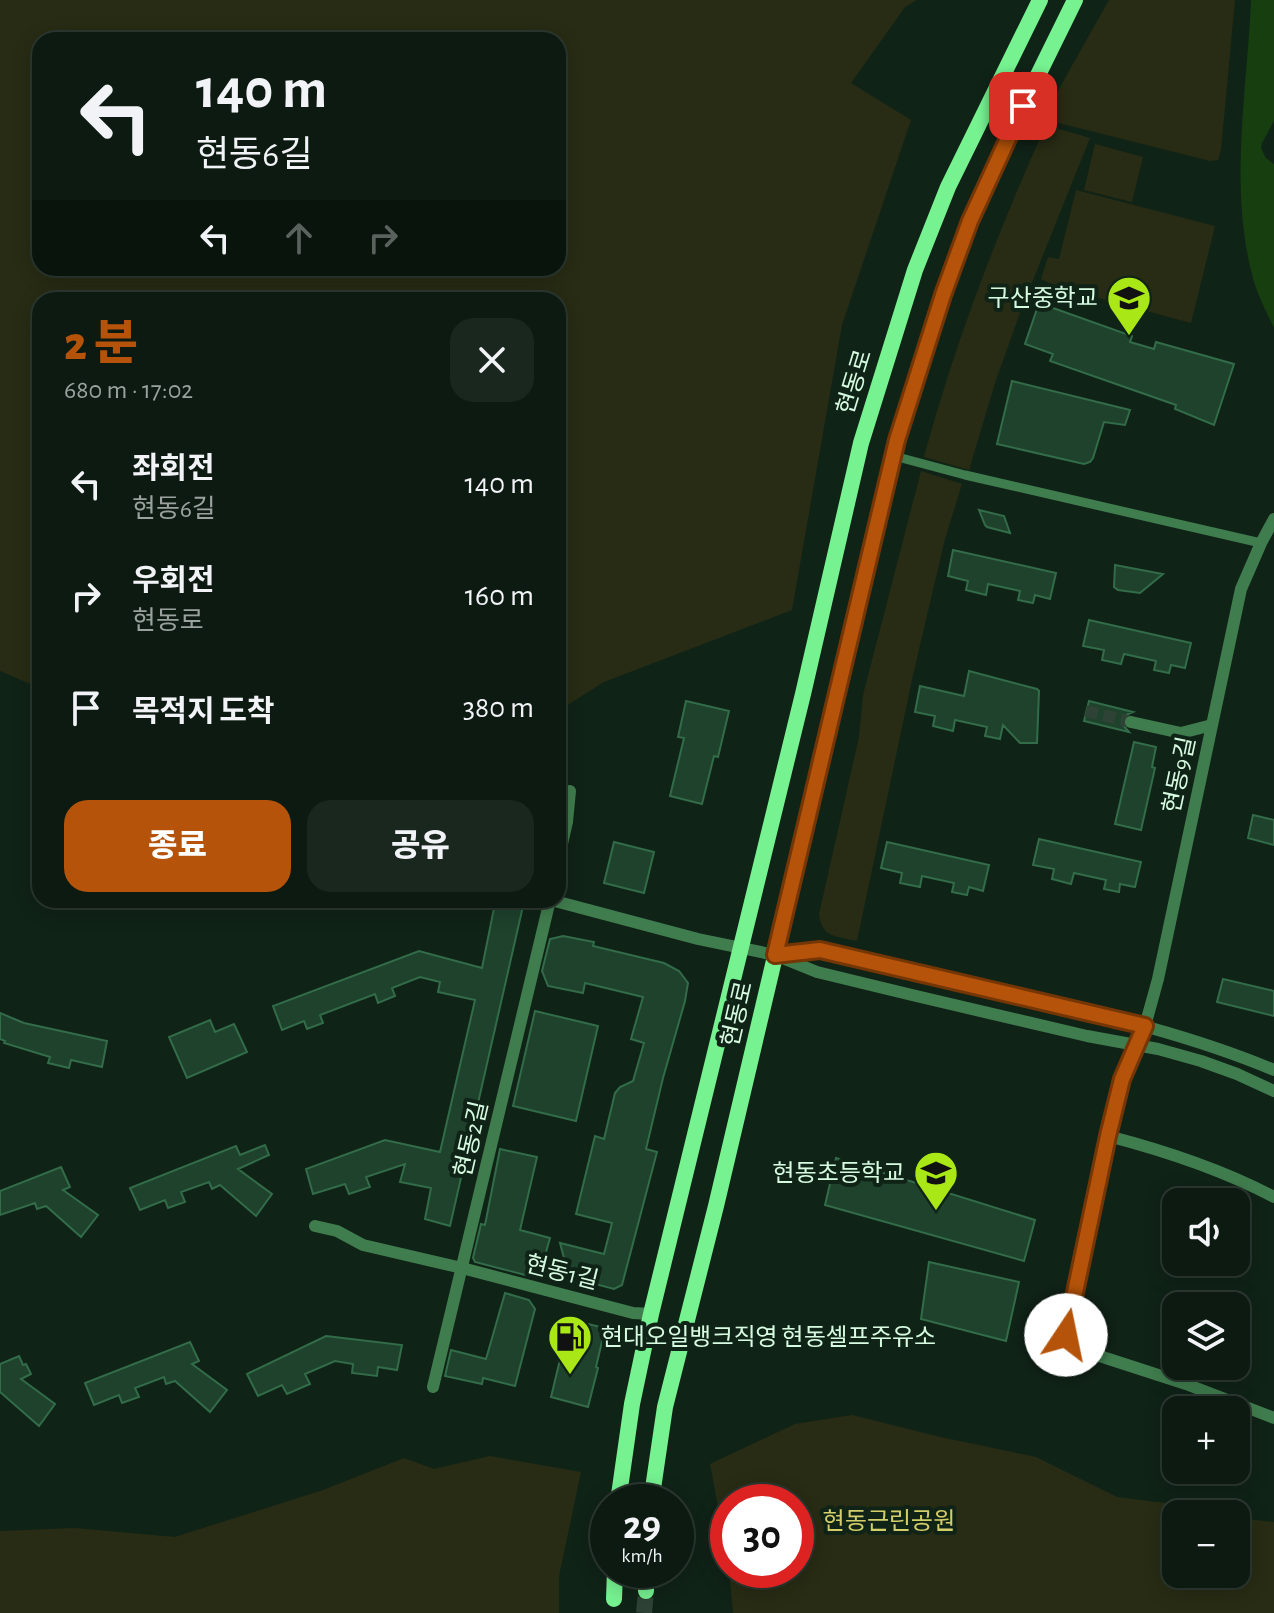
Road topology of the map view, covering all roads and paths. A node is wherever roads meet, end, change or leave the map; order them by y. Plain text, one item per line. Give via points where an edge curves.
1 (1040, 0) edge
2 (1075, 0) edge
3 (894, 456) junction
4 (1274, 519) edge
5 (1261, 543) junction
6 (1131, 722) tunnel mouth
7 (1212, 725) junction
8 (570, 791) dead end
9 (566, 826) edge
10 (566, 904) edge
11 (549, 908) edge
12 (740, 948) junction
13 (775, 955) junction
14 (1145, 1026) junction
15 (1137, 1044) junction
16 (1274, 1070) edge
17 (1274, 1091) edge
18 (1108, 1136) junction
19 (1274, 1197) edge
20 (315, 1226) dead end
21 (462, 1268) junction
22 (651, 1314) junction
23 (433, 1387) dead end
24 (1274, 1418) edge
25 (621, 1484) edge
26 (654, 1484) edge
27 (614, 1588) edge
28 (614, 1599) dead end

1 - 12 main road, 현동로 via 948,187 888,352 861,443
2 - 3 main road, 현동로 via 970,221
3 - 5 street
3 - 13 main road, 현동로
4 - 5 street, 현동9길
5 - 7 street, 현동9길 via 1241,589
6 - 7 street via 1181,733
7 - 14 street, 현동9길
8 - 9 street
10 - 12 street, 현동2길
11 - 21 street, 현동2길
12 - 13 street, 현동2길
12 - 22 main road, 현동로
13 - 14 street via 820,950
13 - 15 street via 817,972
13 - 26 main road, 현동로 via 665,1407
14 - 15 street, 현동9길
14 - 16 street
15 - 17 street via 1201,1061
15 - 18 street, 현동9길
18 - 19 street via 1214,1168
18 - 24 street, 현동9길 via 1067,1328 1069,1341 1081,1350
20 - 21 street, 현동1길 via 363,1245
21 - 22 street, 현동1길
21 - 23 street, 현동2길
22 - 25 main road, 현동로
27 - 28 main road

